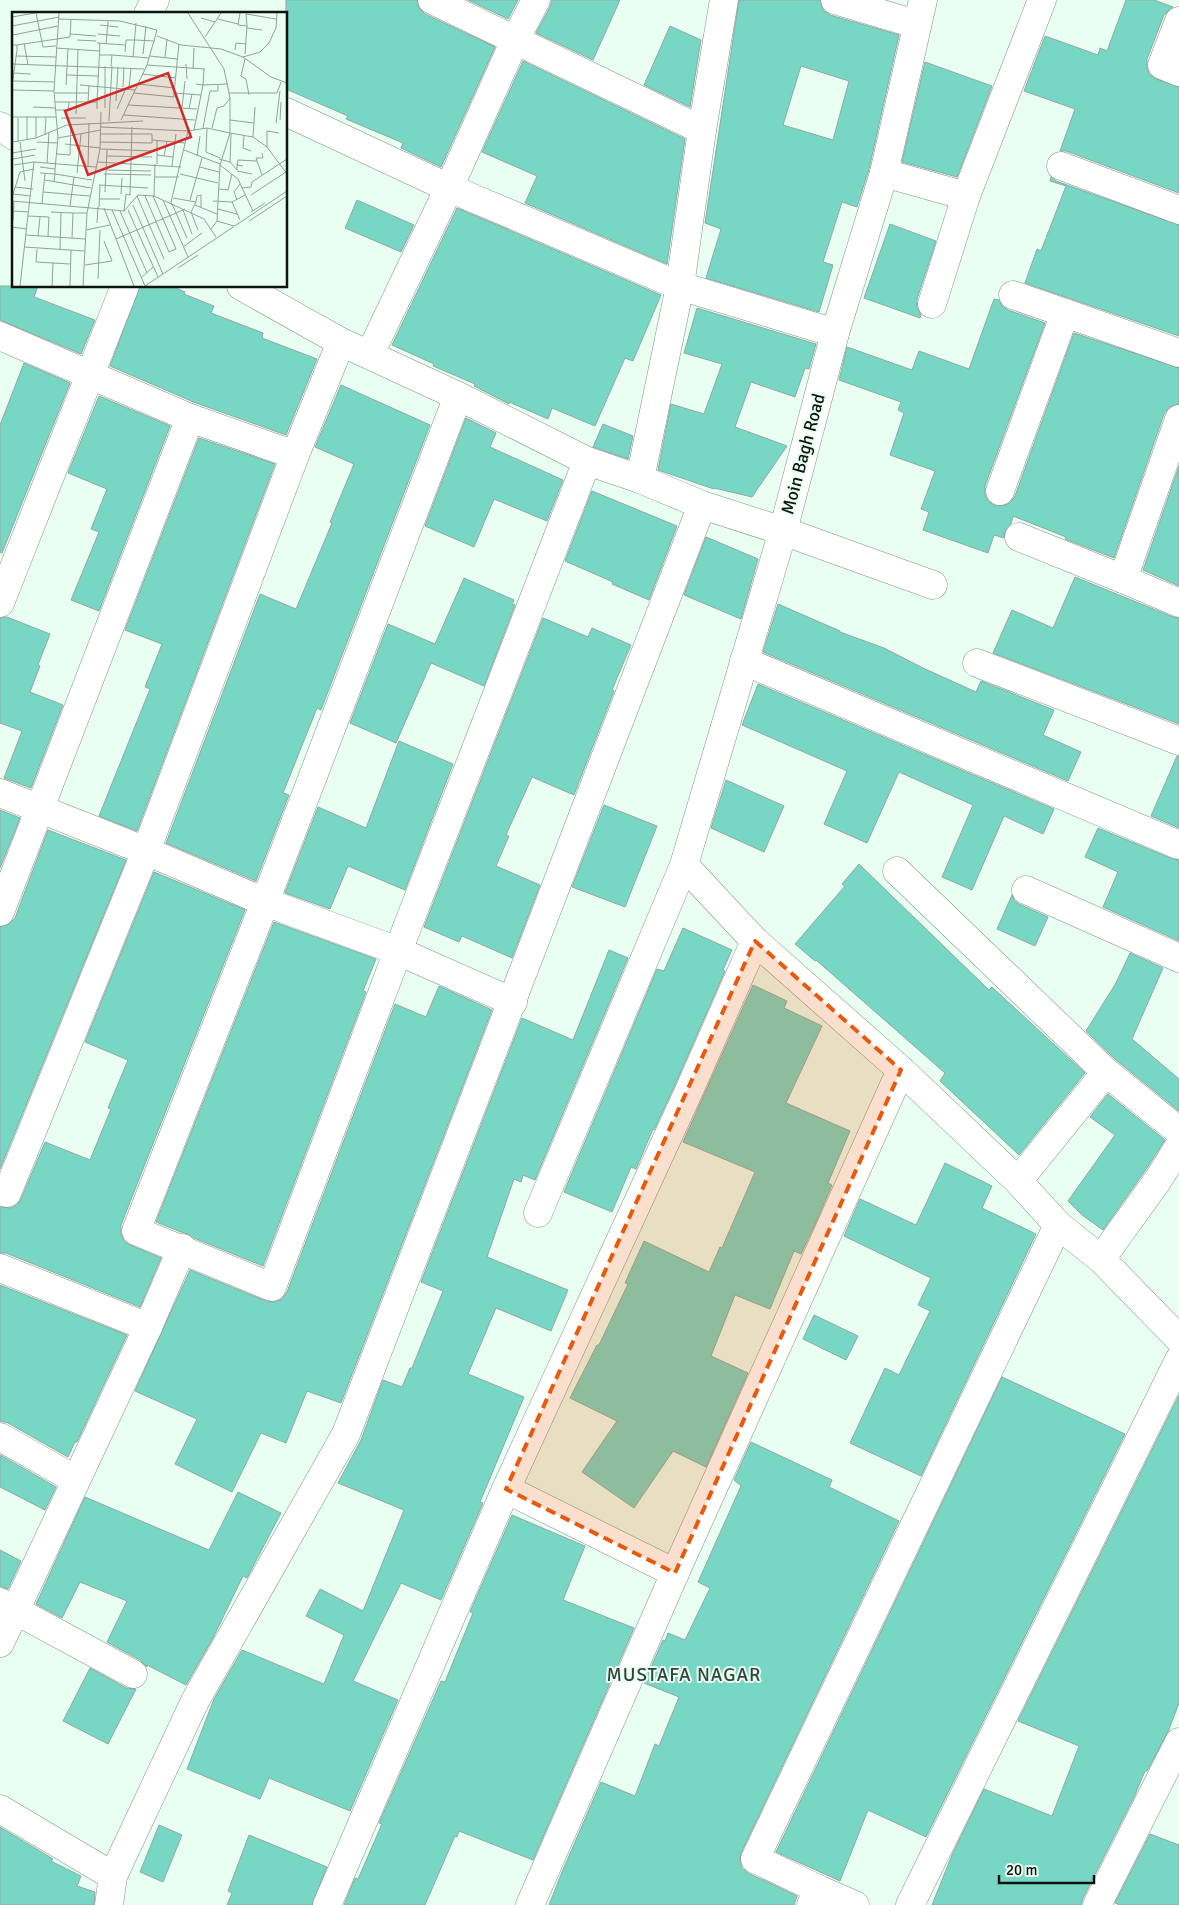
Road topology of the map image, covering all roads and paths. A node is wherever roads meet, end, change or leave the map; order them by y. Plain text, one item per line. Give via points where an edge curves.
1 (155, 0) edge
2 (432, 0) edge
3 (536, 0) edge
4 (724, 0) edge
5 (835, 0) edge
6 (1042, 0) edge
7 (149, 12) edge
8 (919, 12) edge
9 (1179, 21) edge
10 (516, 40) junction
11 (1179, 72) edge
12 (288, 113) edge
13 (0, 126) edge
14 (702, 130) junction
15 (12, 135) edge
16 (1061, 166) dead end
17 (884, 173) junction
18 (450, 188) junction
19 (966, 196) junction
20 (1179, 210) edge
21 (680, 286) junction
22 (125, 288) edge
23 (245, 288) edge
24 (1013, 295) dead end
25 (932, 304) dead end
26 (1065, 312) junction
27 (835, 332) junction
28 (0, 336) edge
29 (341, 342) junction
30 (1179, 353) edge
31 (370, 354) junction
32 (90, 376) junction
33 (458, 396) junction
34 (190, 418) junction
35 (1177, 430) edge
36 (295, 455) junction
37 (587, 461) junction
38 (640, 479) junction
39 (1000, 491) dead end
40 (702, 505) junction
41 (783, 531) junction
42 (1019, 537) dead end
43 (1123, 579) junction
44 (933, 585) dead end
45 (1179, 602) edge
46 (0, 603) edge
47 (744, 661) junction
48 (977, 663) dead end
49 (1179, 741) edge
50 (0, 793) edge
51 (41, 808) junction
52 (1179, 845) edge
53 (146, 851) junction
54 (684, 864) junction
55 (897, 870) dead end
56 (1026, 890) dead end
57 (265, 902) junction
58 (0, 912) edge
59 (755, 940) junction
60 (398, 951) junction
61 (1179, 958) edge
62 (513, 1002) junction
63 (901, 1070) junction
64 (1106, 1072) junction
65 (1179, 1131) edge
66 (1179, 1146) edge
67 (1018, 1181) junction
68 (1168, 1185) edge
69 (7, 1194) dead end
70 (538, 1213) dead end
71 (1058, 1225) junction
72 (182, 1248) junction
73 (1101, 1259) junction
74 (0, 1268) edge
75 (148, 1327) junction
76 (1179, 1339) edge
77 (1179, 1360) edge
78 (0, 1436) edge
79 (76, 1480) junction
80 (506, 1489) junction
81 (675, 1573) junction
82 (8, 1606) edge
83 (0, 1643) edge
84 (133, 1674) dead end
85 (1179, 1742) edge
86 (0, 1808) edge
87 (113, 1876) junction
88 (815, 1897) edge
89 (110, 1905) edge
90 (327, 1905) edge
91 (530, 1905) edge
92 (855, 1905) edge
93 (910, 1905) edge
94 (1097, 1905) edge

1 - 7 street
2 - 10 street
3 - 10 street
4 - 14 street
5 - 8 street
6 - 19 street
8 - 17 street, Moin Bagh Road
9 - 11 street via 1162,66
10 - 14 street
10 - 18 street
12 - 18 street
13 - 15 street
14 - 21 street
16 - 20 street
17 - 19 street
17 - 27 street, Moin Bagh Road
18 - 21 street
18 - 31 street
19 - 25 street
21 - 27 street
21 - 38 street
22 - 32 street
23 - 29 street, Moin Bagh Road
24 - 26 street
26 - 30 street
26 - 39 street
27 - 41 street, Moin Bagh Road
28 - 32 street
29 - 31 street, Moin Bagh Road
29 - 36 street
31 - 33 street, Moin Bagh Road
32 - 34 street
32 - 46 street
33 - 37 street, Moin Bagh Road
33 - 57 street
34 - 36 street
34 - 51 street
35 - 43 street
36 - 53 street
37 - 38 street, Moin Bagh Road
37 - 60 street
38 - 40 street, Moin Bagh Road
40 - 41 street, Moin Bagh Road
40 - 62 street
41 - 44 street
41 - 47 street
42 - 43 street
43 - 45 street
47 - 52 street
47 - 54 street
48 - 49 street
50 - 51 street
51 - 53 street
51 - 58 street
53 - 57 street
53 - 69 street
54 - 59 street
54 - 70 street
55 - 64 street
56 - 61 street
57 - 60 street
57 - 72 street via 136,1231
59 - 63 street
59 - 80 street
60 - 62 street
60 - 72 street via 272,1287
62 - 87 street via 346,1434 195,1701
63 - 67 street
63 - 81 street
64 - 65 street
64 - 67 street
66 - 68 street
67 - 71 street
68 - 73 street
71 - 73 street
71 - 88 street via 755,1859
72 - 75 street
73 - 76 street
74 - 75 street
75 - 79 street
77 - 93 street
78 - 79 street
79 - 82 street
80 - 81 street
80 - 90 street
81 - 91 street
82 - 83 street
82 - 84 street
85 - 94 street
86 - 87 street
87 - 89 street
88 - 92 street

